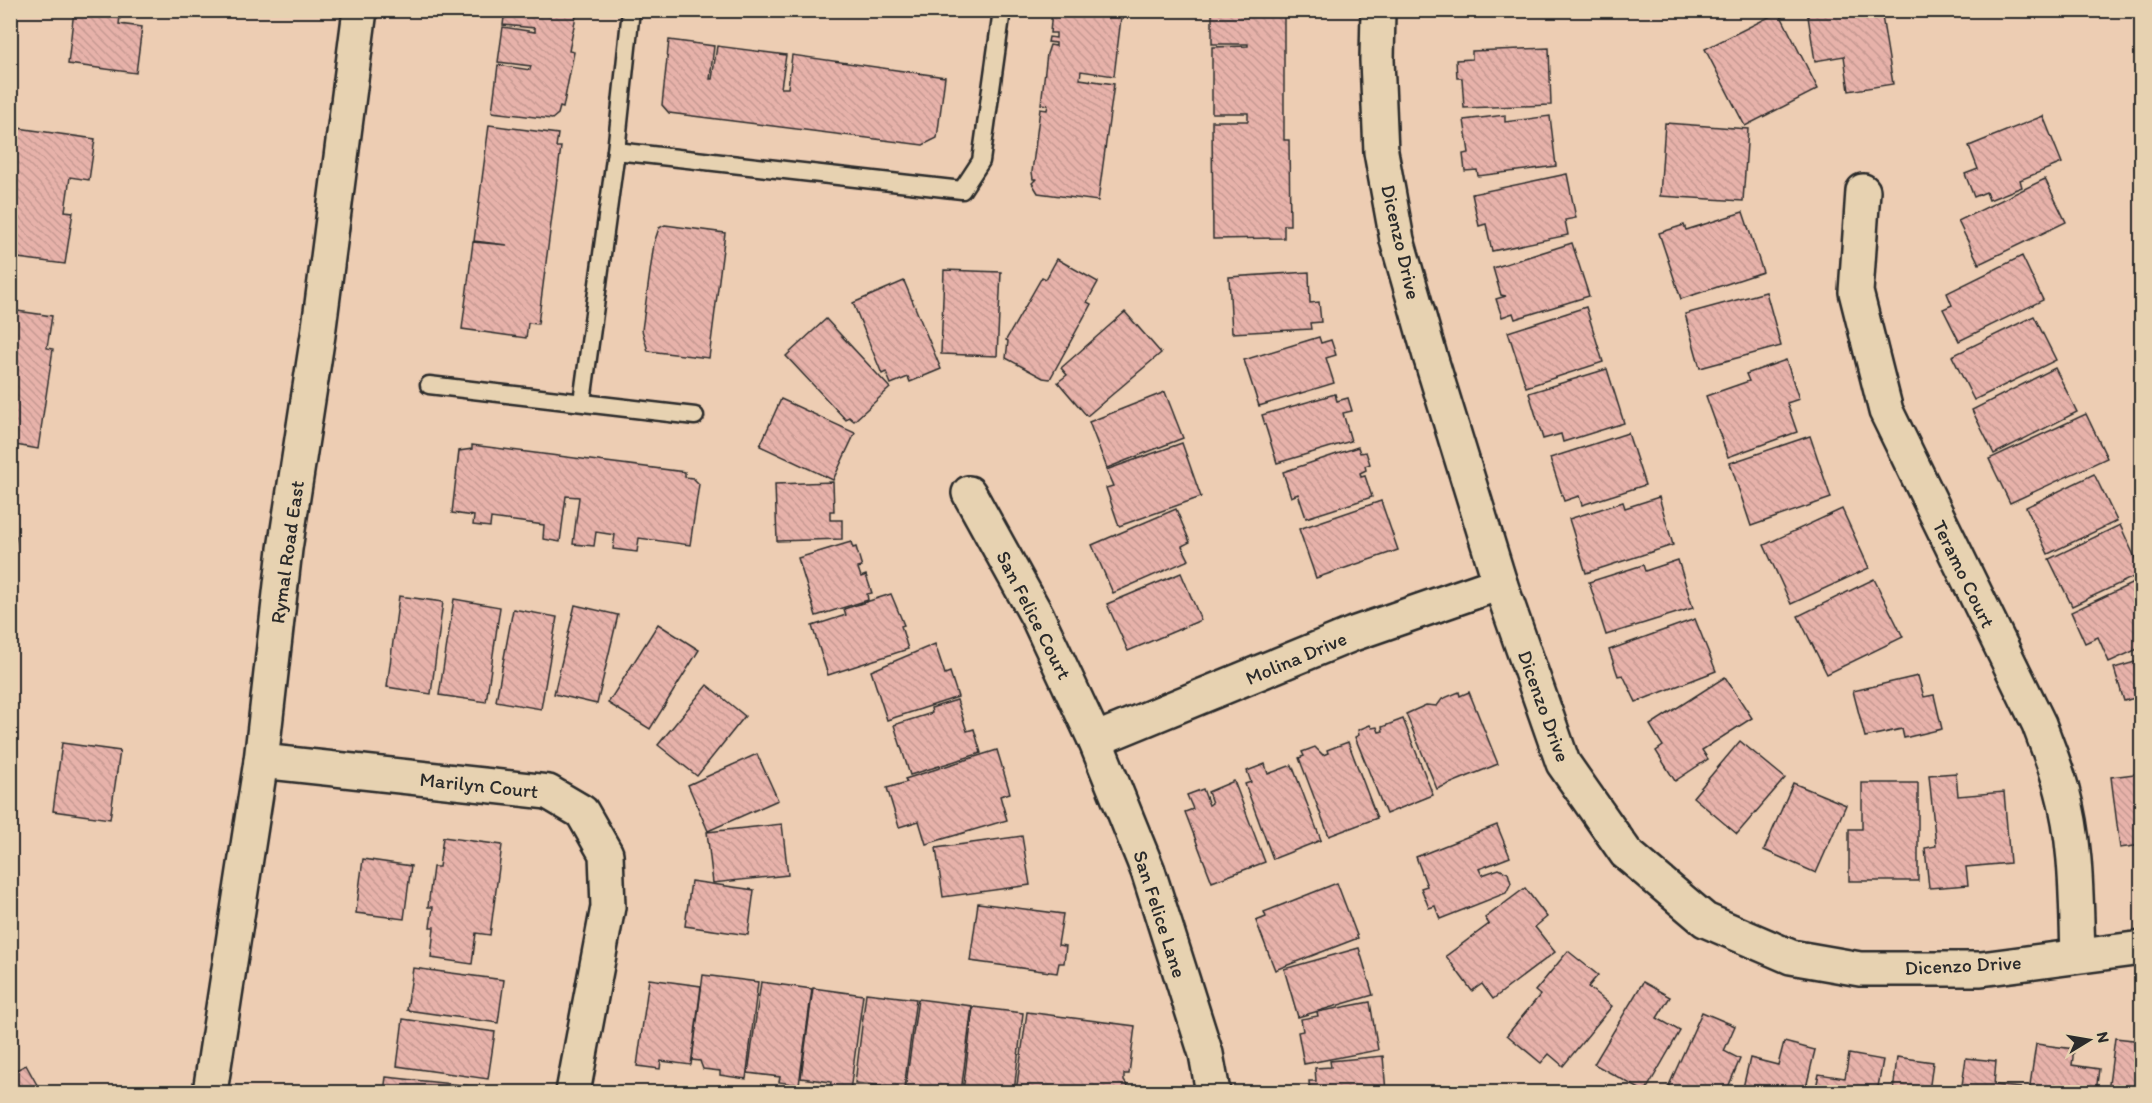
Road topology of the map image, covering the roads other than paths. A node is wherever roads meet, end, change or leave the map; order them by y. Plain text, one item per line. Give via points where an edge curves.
1 (360, 10) edge
2 (631, 10) edge
3 (1002, 10) edge
4 (1378, 10) edge
5 (616, 151) junction
6 (1863, 191) dead end
7 (429, 385) dead end
8 (582, 402) junction
9 (695, 416) dead end
10 (969, 492) dead end
11 (1500, 583) junction
12 (1095, 740) junction
13 (261, 761) junction
14 (2142, 948) edge
15 (2078, 955) junction
16 (210, 1092) edge
17 (573, 1092) edge
18 (1213, 1092) edge

1 - 13 street, Rymal Road East via 318,334 285,549
2 - 5 lane
3 - 5 lane via 981,161 962,190
4 - 11 street, Dicenzo Drive via 1381,152 1397,240
5 - 8 lane
6 - 15 street, Teramo Court via 1856,292 1886,411 2038,724 2053,764 2062,790 2074,861
7 - 8 lane
8 - 9 lane
10 - 12 street, San Felice Court via 1037,616
11 - 12 street, Molina Drive via 1353,634
11 - 15 street, Dicenzo Drive via 1563,763 1626,853 1705,920 1791,957 1860,969 1981,969
12 - 18 street, San Felice Lane via 1148,871 1206,1054
13 - 16 street, Rymal Road East
13 - 17 street, Marilyn Court via 548,792 582,812 606,854 608,907
14 - 15 street, Dicenzo Drive

